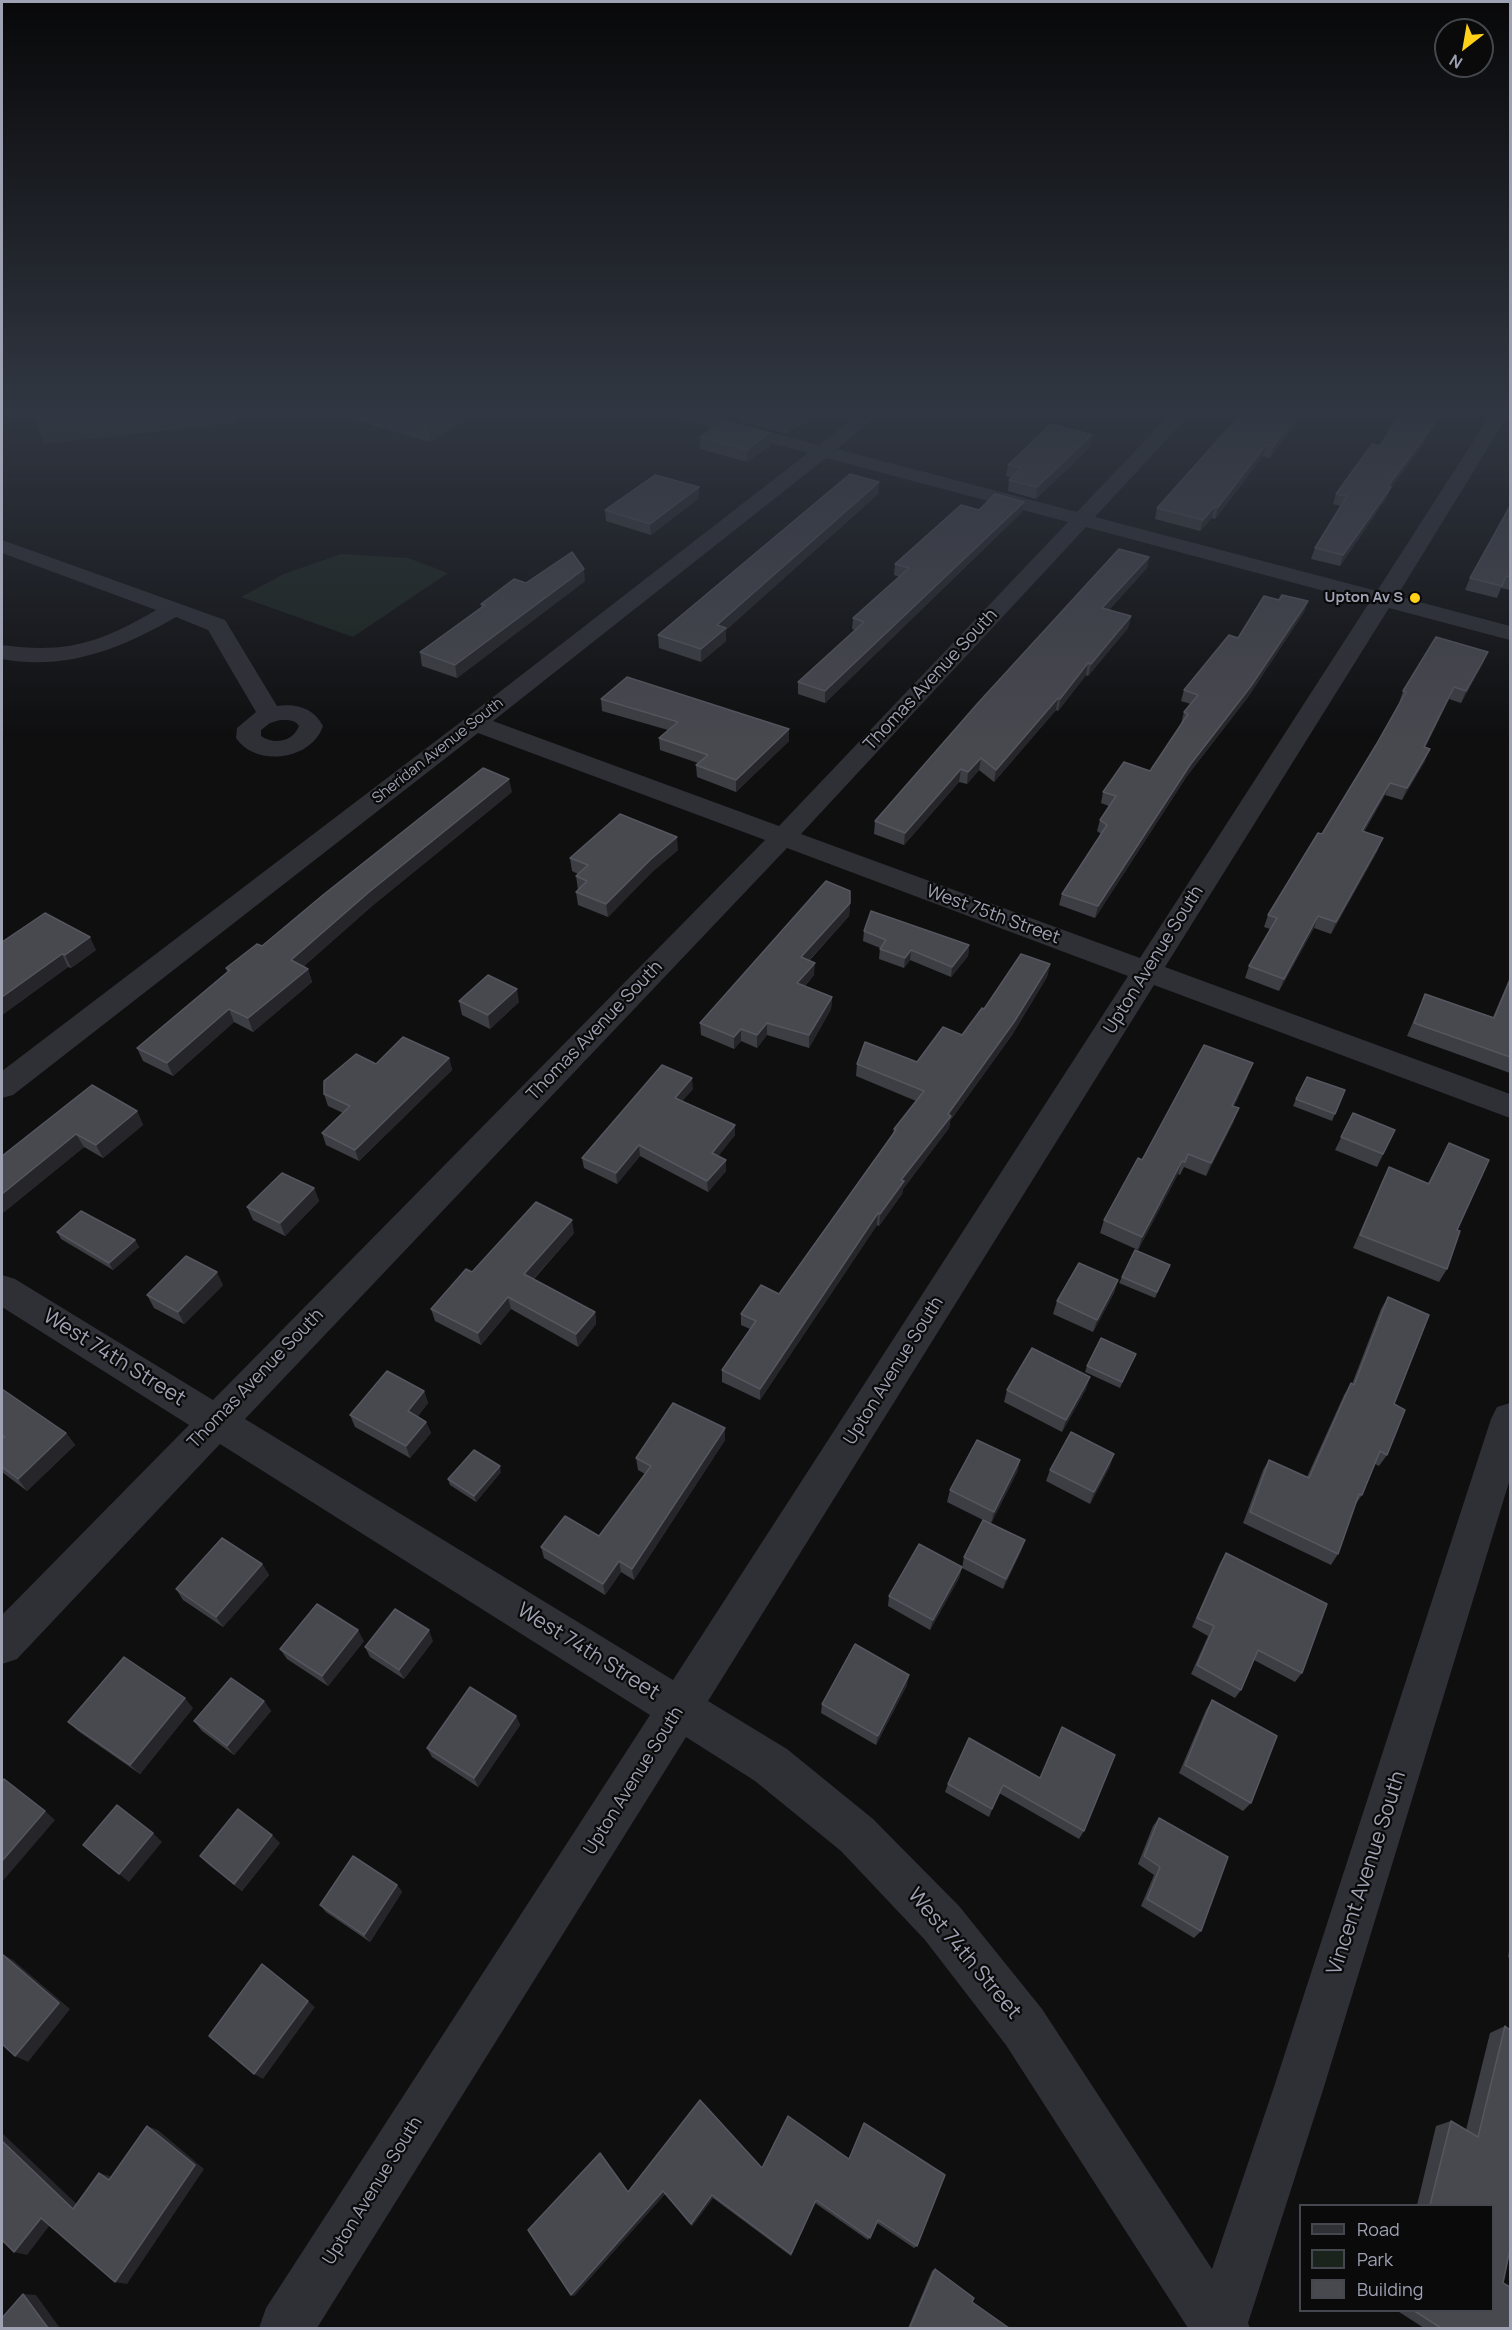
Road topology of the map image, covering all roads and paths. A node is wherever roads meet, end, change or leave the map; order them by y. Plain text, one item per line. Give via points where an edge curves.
1 (735, 521) edge
2 (1079, 521) edge
3 (1088, 521) edge
4 (1433, 521) edge
5 (6, 552) edge
6 (1383, 599) junction
7 (174, 609) junction
8 (1510, 633) edge
9 (2, 652) edge
10 (270, 715) dead end
11 (475, 723) junction
12 (783, 837) junction
13 (1147, 972) junction
14 (2, 1087) edge
15 (1510, 1106) edge
16 (2, 1289) edge
17 (1510, 1419) edge
18 (215, 1421) junction
19 (2, 1644) edge
20 (680, 1708) junction
21 (1222, 2327) edge
22 (286, 2328) edge

1 - 11 street, Sheridan Avenue South
2 - 12 street, Thomas Avenue South
3 - 6 street
4 - 6 street, Upton Avenue South
5 - 7 street
6 - 8 street
6 - 13 street, Upton Avenue South
7 - 9 street via 128,636 78,652 29,657
7 - 10 street via 217,626
11 - 12 street, West 75th Street
11 - 14 street, Sheridan Avenue South
12 - 13 street, West 75th Street
12 - 18 street, Thomas Avenue South
13 - 15 street, West 75th Street
13 - 20 street, Upton Avenue South
16 - 18 street, West 74th Street
17 - 21 street, Vincent Avenue South
18 - 19 street, Thomas Avenue South
18 - 20 street, West 74th Street
20 - 21 street, West 74th Street via 771,1765 857,1835 942,1923 1024,2027 1200,2300
20 - 22 street, Upton Avenue South

